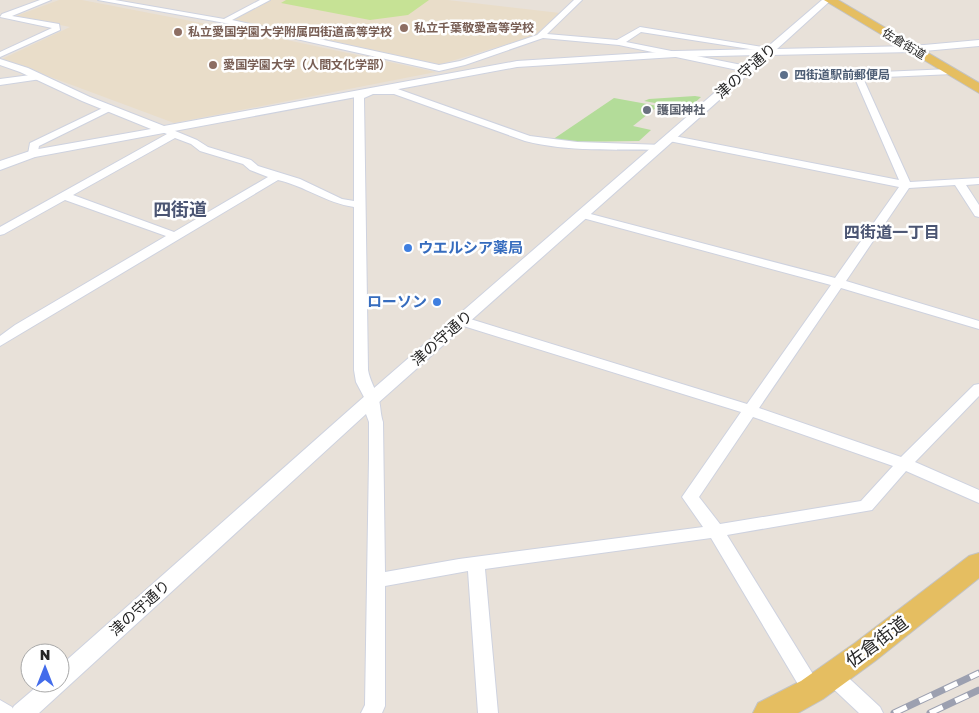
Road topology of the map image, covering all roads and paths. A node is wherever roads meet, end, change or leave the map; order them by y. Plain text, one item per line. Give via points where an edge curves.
1 (47, 0) edge
2 (102, 0) edge
3 (266, 0) edge
4 (578, 0) edge
5 (828, 0) edge
6 (2, 17) edge
7 (225, 21) junction
8 (542, 36) junction
9 (619, 43) junction
10 (979, 43) edge
11 (913, 49) junction
12 (769, 50) junction
13 (675, 54) junction
14 (0, 55) edge
15 (0, 62) edge
16 (462, 63) junction
17 (747, 69) junction
18 (477, 71) junction
19 (950, 72) junction
20 (38, 77) junction
21 (0, 82) edge
22 (979, 89) edge
23 (372, 91) junction
24 (109, 108) junction
25 (170, 132) junction
26 (664, 142) junction
27 (33, 154) junction
28 (0, 166) edge
29 (276, 176) junction
30 (979, 181) edge
31 (959, 183) junction
32 (906, 185) junction
33 (64, 196) junction
34 (360, 205) junction
35 (979, 214) edge
36 (583, 215) junction
37 (0, 232) edge
38 (176, 236) junction
39 (838, 283) junction
40 (462, 320) junction
41 (979, 325) edge
42 (0, 342) edge
43 (979, 388) edge
44 (372, 399) junction
45 (749, 410) junction
46 (904, 464) junction
47 (979, 497) edge
48 (716, 531) junction
49 (476, 564) junction
50 (975, 572) edge
51 (378, 580) junction
52 (70, 671) edge
53 (822, 682) junction
54 (45, 693) edge
55 (0, 709) edge
56 (5, 713) edge
57 (22, 713) edge
58 (371, 713) edge
59 (488, 713) edge
60 (770, 713) edge
61 (874, 713) edge

1 - 6 street
2 - 7 street
3 - 7 street
4 - 8 street
5 - 11 main road, 佐倉街道
5 - 12 street, 津の守通り
6 - 14 street via 57,28
7 - 16 street via 429,67
8 - 9 street
8 - 16 street
9 - 12 street via 640,29
9 - 13 street
10 - 11 street
11 - 12 street
11 - 19 main road, 佐倉街道
12 - 13 street
12 - 17 street, 津の守通り
13 - 17 street
13 - 18 street via 545,61
15 - 20 street
16 - 18 street
17 - 26 street, 津の守通り
18 - 23 street
19 - 22 main road, 佐倉街道
19 - 32 street via 858,76
20 - 21 street
20 - 24 street
23 - 25 street
23 - 26 street via 395,91 542,142 561,145
23 - 34 street via 359,97
24 - 25 street
24 - 27 street via 34,145
25 - 27 street
25 - 29 street via 204,149 246,162
25 - 33 street
26 - 32 street
26 - 36 street, 津の守通り
27 - 28 street
29 - 34 street via 296,181 339,202
29 - 38 street
30 - 31 street
31 - 32 street
31 - 35 street
32 - 39 street
33 - 37 street
33 - 38 street
34 - 44 street via 361,370
36 - 39 street
36 - 40 street, 津の守通り
38 - 42 street
39 - 41 street
39 - 45 street
40 - 44 street, 津の守通り
40 - 45 street
43 - 46 street
44 - 51 street via 376,422
44 - 52 street, 津の守通り
45 - 46 street
45 - 48 street via 690,497
46 - 47 street
46 - 48 street via 866,506
48 - 49 street
48 - 53 street
49 - 51 street
49 - 59 street
50 - 53 main road, 佐倉街道
51 - 58 street via 375,706
53 - 60 main road, 佐倉街道
53 - 61 street
54 - 57 street
55 - 56 street

